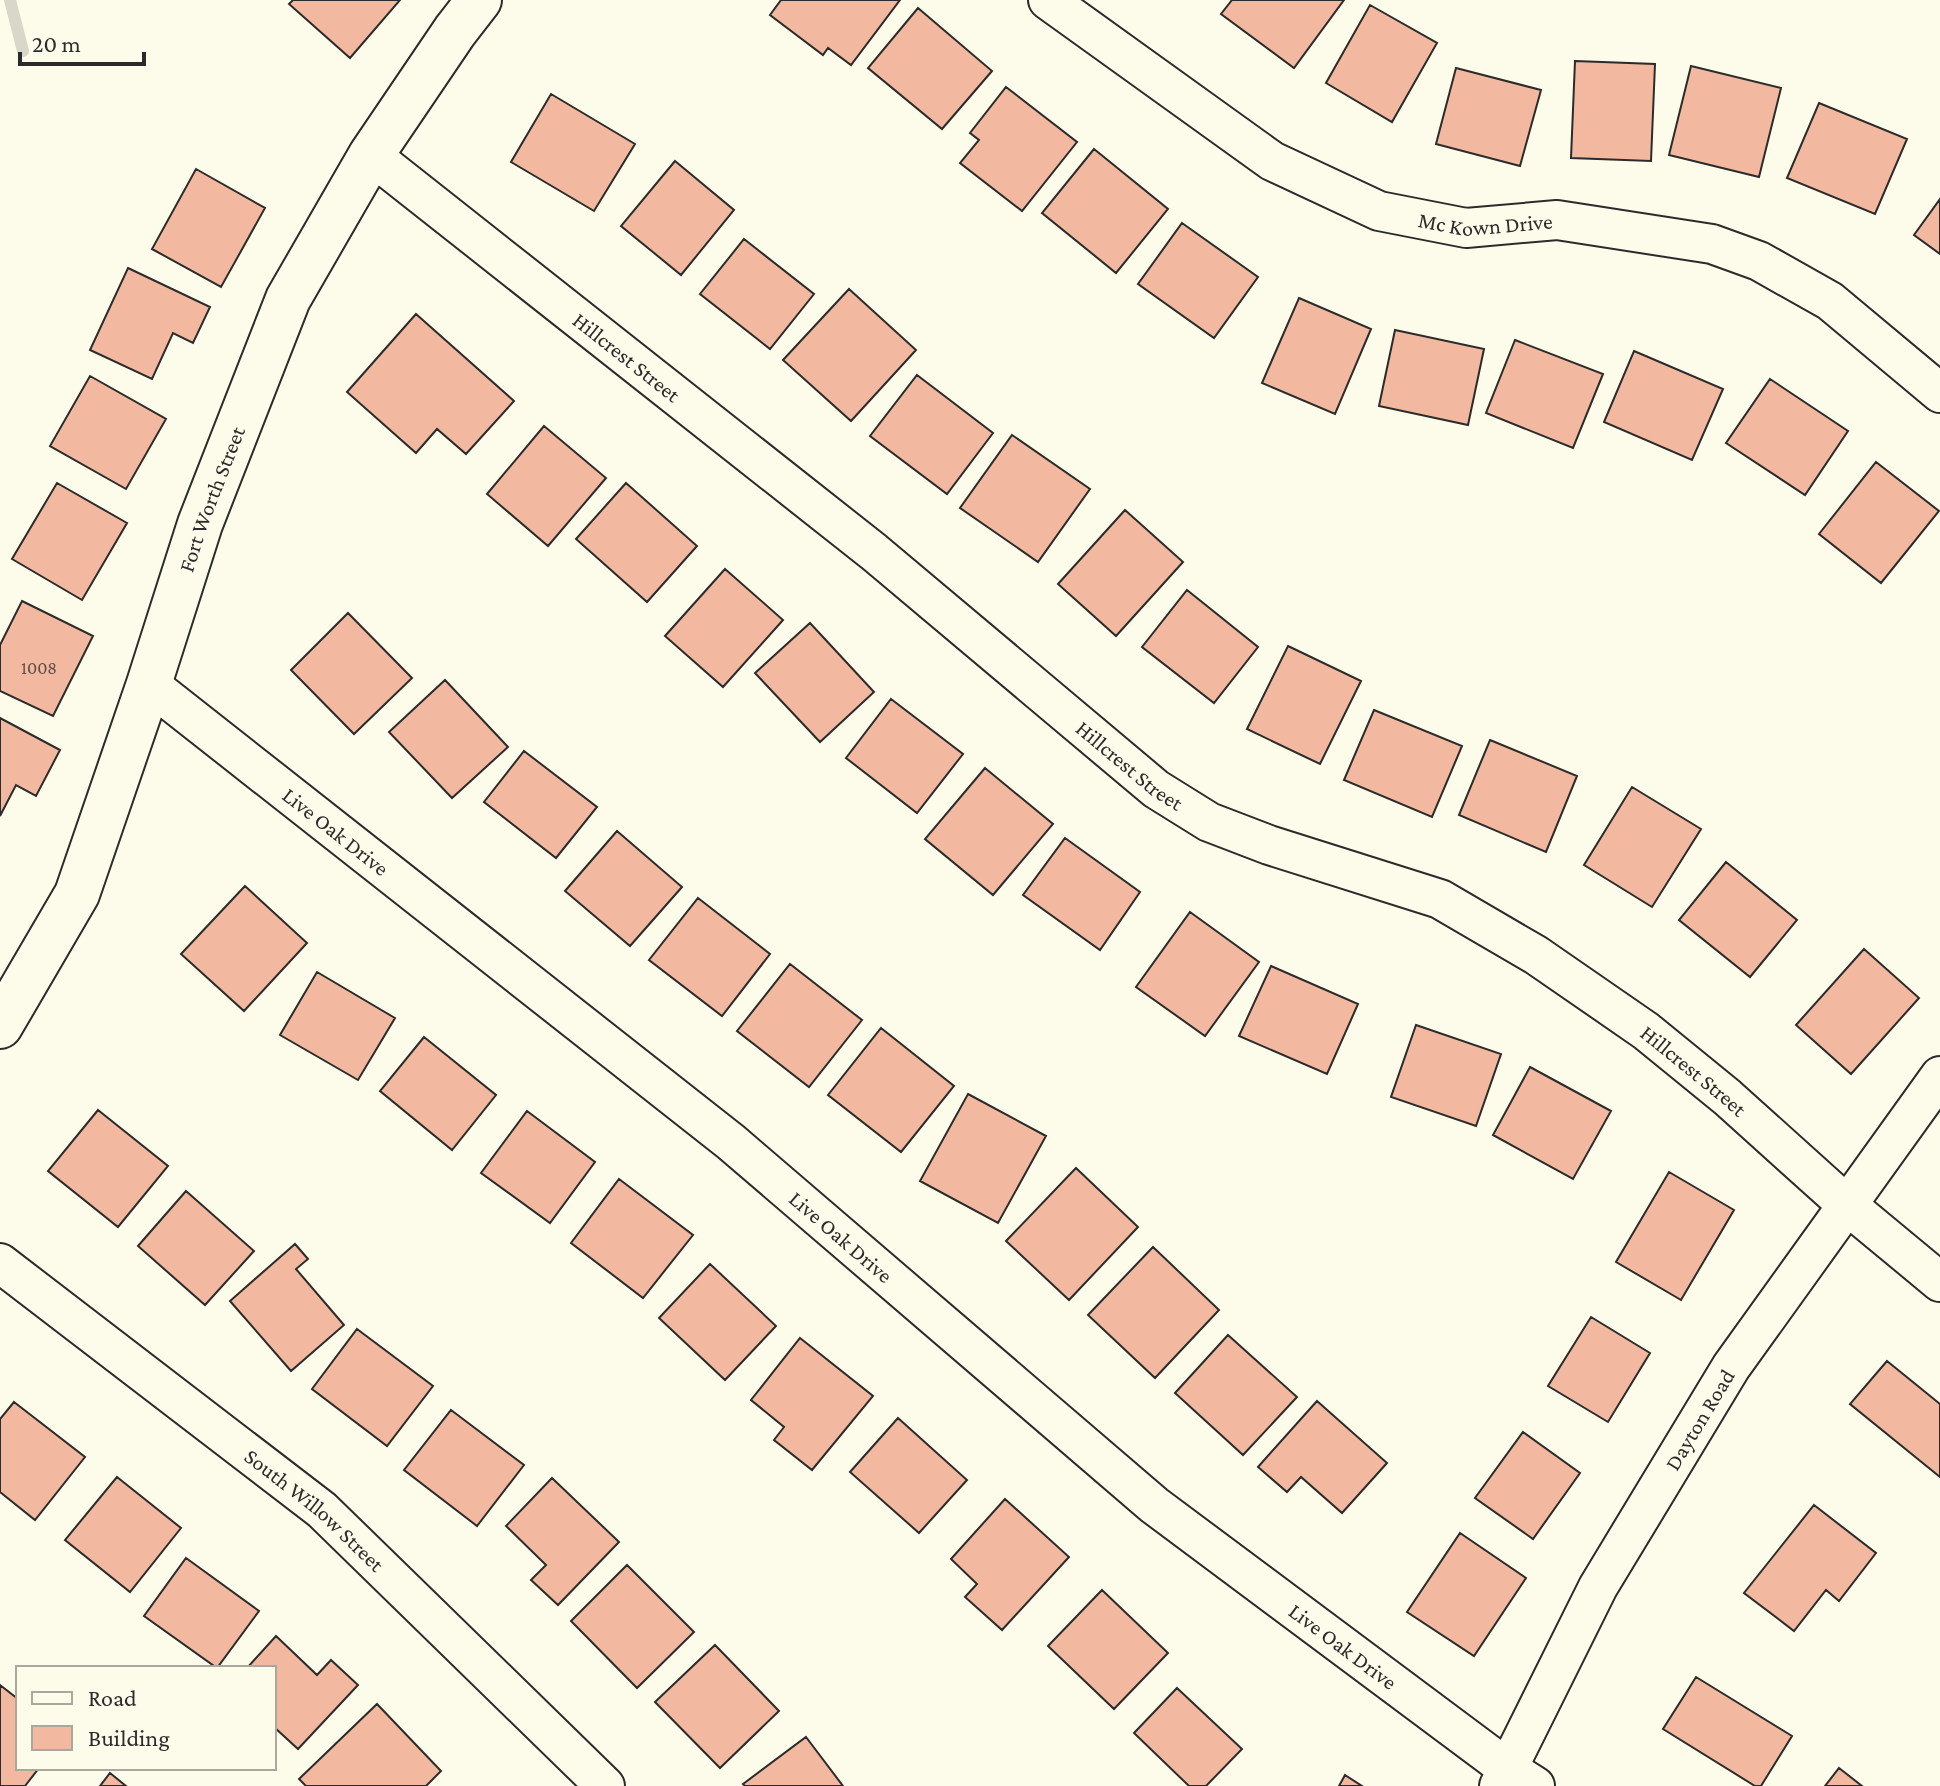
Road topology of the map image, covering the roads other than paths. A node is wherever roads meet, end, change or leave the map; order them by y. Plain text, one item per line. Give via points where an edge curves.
1 (479, 0) edge
2 (1048, 0) edge
3 (371, 155) junction
4 (1940, 393) edge
5 (149, 684) junction
6 (0, 1026) edge
7 (1940, 1076) edge
8 (1847, 1205) junction
9 (0, 1263) edge
10 (1940, 1282) edge
11 (1514, 1780) edge
12 (605, 1786) edge

1 - 3 street, Fort Worth Street
2 - 4 street, Mc Kown Drive via 1272,161 1379,211 1466,228 1557,220 1712,244 1759,261 1830,301
3 - 5 street, Fort Worth Street via 288,299 200,524
3 - 8 street, Hillcrest Street via 874,552 1156,789 1209,822 1440,899 1536,955 1670,1050
5 - 6 street, Fort Worth Street via 77,894
5 - 11 street, Live Oak Drive via 731,1142 1154,1505
7 - 8 street, Dayton Road
8 - 10 street, Hillcrest Street
8 - 11 street, Dayton Road via 1731,1367 1598,1587
9 - 12 street, South Willow Street via 322,1510

